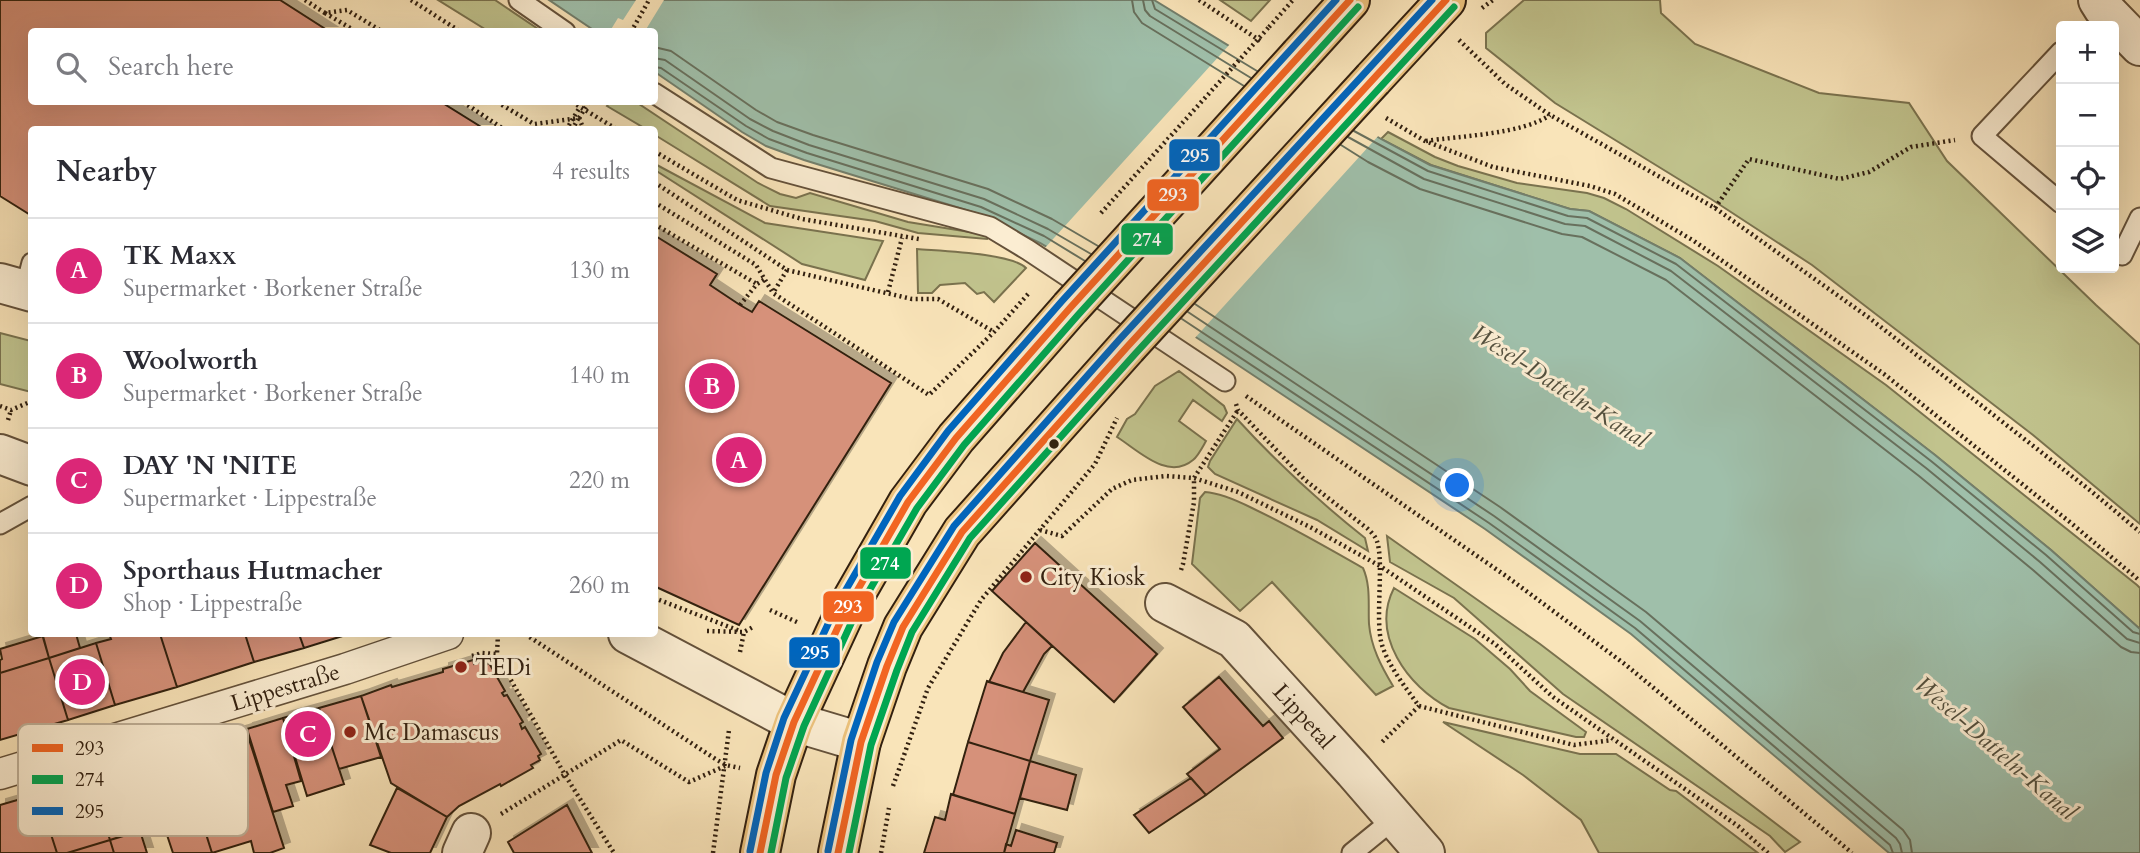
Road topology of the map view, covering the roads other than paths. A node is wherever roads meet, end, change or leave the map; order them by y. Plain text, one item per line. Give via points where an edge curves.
1 (519, 0) edge
2 (1350, 0) edge
3 (2098, 9) edge
4 (1449, 17) edge
5 (559, 28) edge
6 (2140, 46) edge
7 (2056, 57) edge
8 (658, 96) edge
9 (2056, 199) edge
10 (2140, 218) edge
11 (2119, 252) edge
12 (1225, 381) road end
13 (0, 454) edge
14 (28, 464) edge
15 (28, 508) edge
16 (0, 524) edge
17 (1165, 603) dead end
18 (439, 637) edge
19 (634, 637) edge
20 (794, 722) junction
21 (164, 724) edge
22 (862, 742) junction
23 (18, 769) edge
24 (0, 774) edge
25 (1395, 818) junction
26 (760, 853) edge
27 (838, 853) edge
28 (1352, 853) edge
29 (1425, 853) edge

1 - 5 lane
2 - 20 main road, bridge via 1286,52 956,438 908,502 845,612
3 - 6 street
4 - 22 main road, bridge via 1127,347 962,531 904,627
7 - 9 lane via 1982,136
8 - 12 lane via 771,168 990,227
10 - 11 lane via 2122,255
13 - 14 street
15 - 16 lane
17 - 25 street, Lippetal via 1234,639
18 - 21 street, Lippestraße
19 - 20 street
20 - 22 street
20 - 26 main road via 776,775
22 - 27 main road
23 - 24 street, Lippestraße
25 - 28 lane
25 - 29 street, Lippetal

